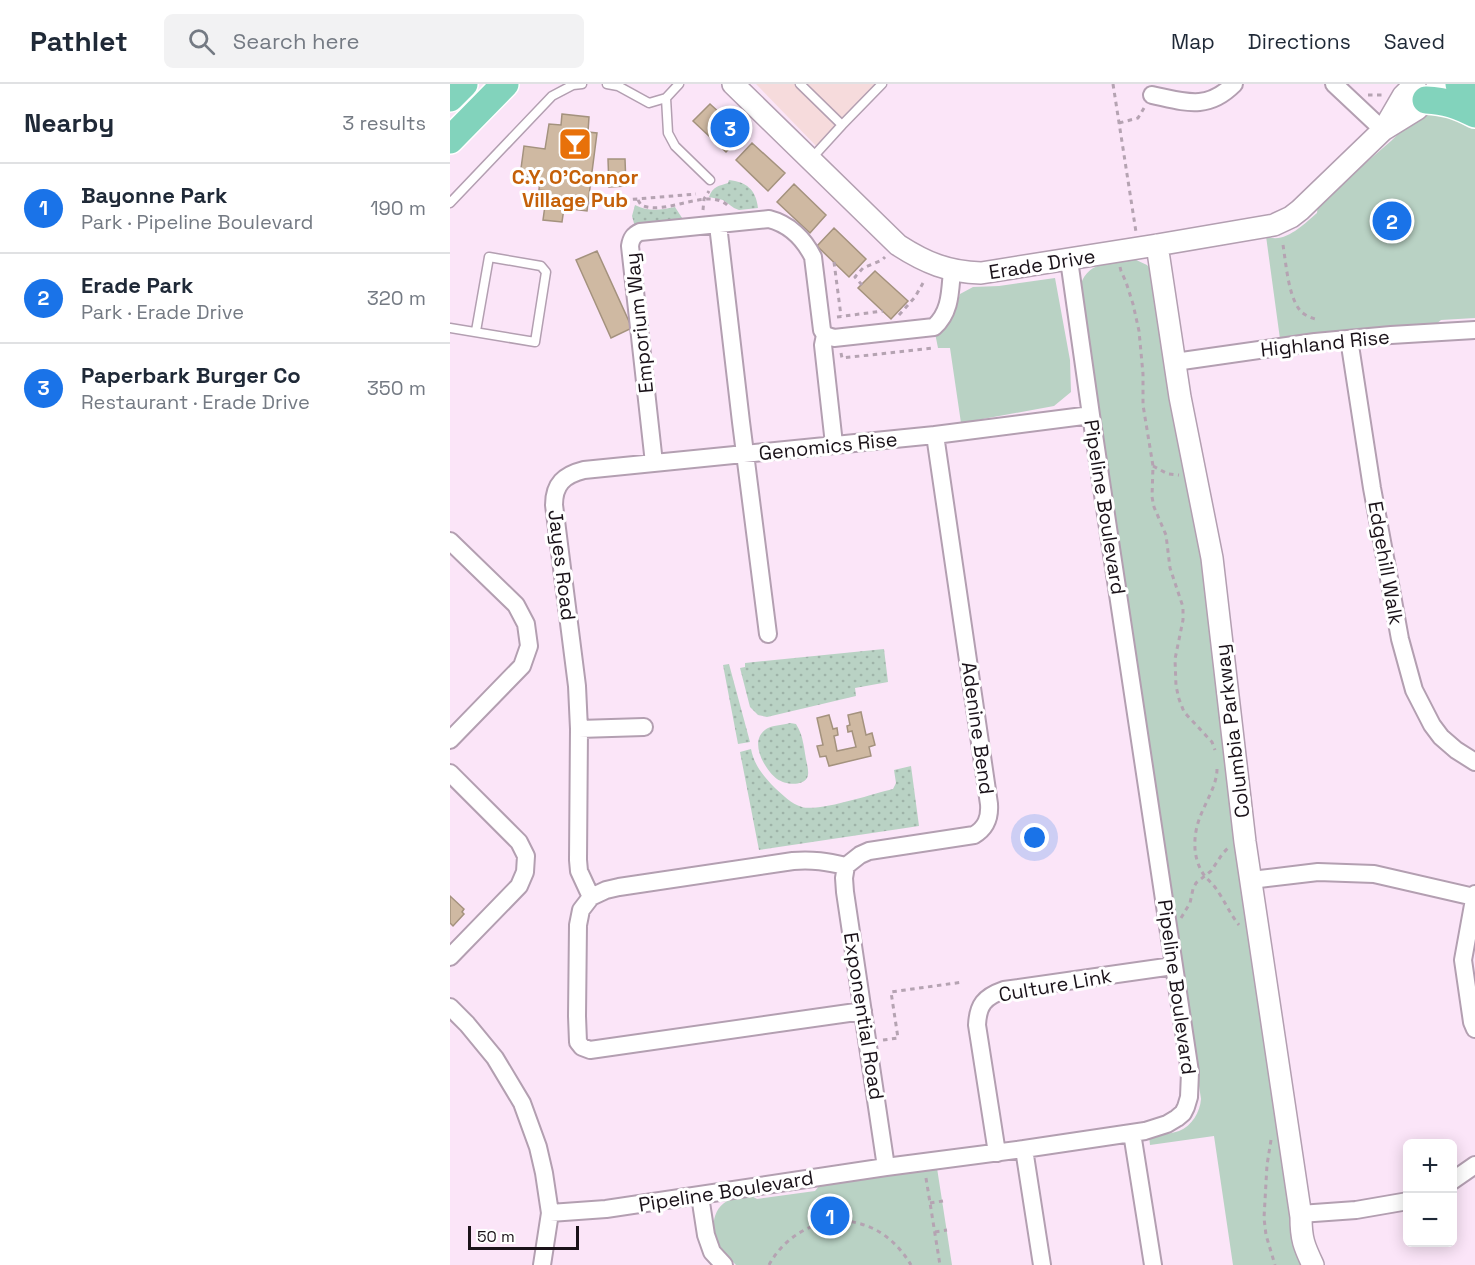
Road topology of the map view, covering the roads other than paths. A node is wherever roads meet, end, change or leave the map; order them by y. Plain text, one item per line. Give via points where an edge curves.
1 (464, 84) edge
2 (505, 84) edge
3 (582, 84) edge
4 (608, 84) edge
5 (679, 84) edge
6 (733, 84) edge
7 (800, 84) edge
8 (882, 84) edge
9 (1234, 84) edge
10 (1334, 84) edge
11 (1460, 84) edge
12 (1428, 89) edge
13 (1152, 95) road end
14 (450, 98) edge
15 (666, 98) junction
16 (1475, 99) edge
17 (1475, 114) edge
18 (842, 125) junction
19 (1383, 130) junction
20 (450, 140) edge
21 (810, 159) junction
22 (712, 183) road end
23 (450, 203) edge
24 (711, 221) junction
25 (1148, 247) junction
26 (1069, 260) junction
27 (952, 270) junction
28 (450, 328) edge
29 (1475, 330) edge
30 (476, 331) junction
31 (825, 335) junction
32 (1349, 339) junction
33 (1175, 362) junction
34 (1091, 415) junction
35 (935, 435) junction
36 (834, 444) junction
37 (745, 454) junction
38 (654, 463) junction
39 (450, 541) edge
40 (768, 634) dead end
41 (644, 727) dead end
42 (579, 729) junction
43 (450, 740) edge
44 (1475, 762) edge
45 (450, 773) edge
46 (846, 866) junction
47 (1251, 880) junction
48 (1474, 896) edge
49 (591, 897) junction
50 (450, 957) edge
51 (1173, 966) junction
52 (450, 1007) edge
53 (863, 1011) junction
54 (1475, 1029) edge
55 (1132, 1133) junction
56 (1024, 1149) junction
57 (997, 1153) junction
58 (1475, 1165) edge
59 (886, 1167) junction
60 (1457, 1178) edge
61 (700, 1196) junction
62 (1403, 1203) edge
63 (550, 1213) junction
64 (1301, 1216) junction
65 (542, 1265) edge
66 (724, 1265) edge
67 (1042, 1265) edge
68 (1153, 1265) edge
69 (1313, 1265) edge
70 (1326, 1265) edge

1 - 14 main road
2 - 20 main road
3 - 23 lane via 552,96
4 - 15 lane via 649,103
5 - 15 lane
6 - 21 street, Erade Drive
7 - 18 lane
8 - 18 lane
9 - 13 street via 1204,102
10 - 19 street
11 - 16 main road
12 - 17 main road via 1443,101
12 - 19 street, Erade Drive via 1417,110
15 - 22 lane via 668,133 675,146
18 - 21 lane
19 - 25 street, Erade Drive via 1291,217 1264,228
21 - 27 street, Erade Drive via 898,245 936,266
24 - 31 street, Emporium Way via 769,219 792,230 813,257
24 - 37 street
24 - 38 street, Emporium Way via 640,232 631,241
25 - 26 street, Erade Drive
25 - 33 street, Columbia Parkway
26 - 27 street, Erade Drive via 993,272
26 - 34 street, Pipeline Boulevard
27 - 31 street via 949,305 934,327 834,338
28 - 30 lane
29 - 32 street, Highland Rise
30 - 30 lane via 535,342 546,272 541,266 489,257
31 - 36 street, Emporium Way
32 - 33 street, Highland Rise
32 - 44 street, Edgehill Walk via 1372,488 1400,639 1414,690 1441,738
33 - 47 street, Columbia Parkway via 1212,558
34 - 35 street, Genomics Rise
34 - 51 street, Pipeline Boulevard
35 - 36 street, Genomics Rise
35 - 46 street, Adenine Bend via 990,814 981,831 974,835 869,851
36 - 37 street, Genomics Rise
37 - 38 street, Jayes Road
37 - 40 street, Genomics Rise
38 - 42 street, Jayes Road via 573,473 559,483 554,498
39 - 43 street via 516,605 526,624 528,646 522,666
41 - 42 street
42 - 49 street, Jayes Road via 578,860
45 - 50 street via 519,842 526,856 519,886
46 - 49 street via 825,861 793,861 636,884
46 - 53 street, Exponential Road via 845,892
47 - 48 street via 1318,872 1374,874
47 - 64 street, Columbia Parkway
48 - 54 street via 1463,960
49 - 53 street via 580,910 578,925 577,1016 578,1042 582,1047 590,1050
51 - 55 street, Pipeline Boulevard via 1190,1072 1190,1097 1177,1118
51 - 57 street, Culture Link via 1004,990 986,999 979,1009 977,1025
52 - 63 street via 495,1058 522,1103 538,1148
53 - 59 street, Exponential Road
55 - 56 street, Pipeline Boulevard
55 - 68 street
56 - 57 street, Pipeline Boulevard
56 - 67 street
57 - 59 street, Pipeline Boulevard
58 - 60 street
59 - 61 street, Pipeline Boulevard
61 - 63 street, Pipeline Boulevard
61 - 66 street via 706,1235 712,1252
62 - 64 street
63 - 65 street
64 - 69 street, Columbia Parkway via 1302,1239
64 - 70 street, Columbia Parkway

